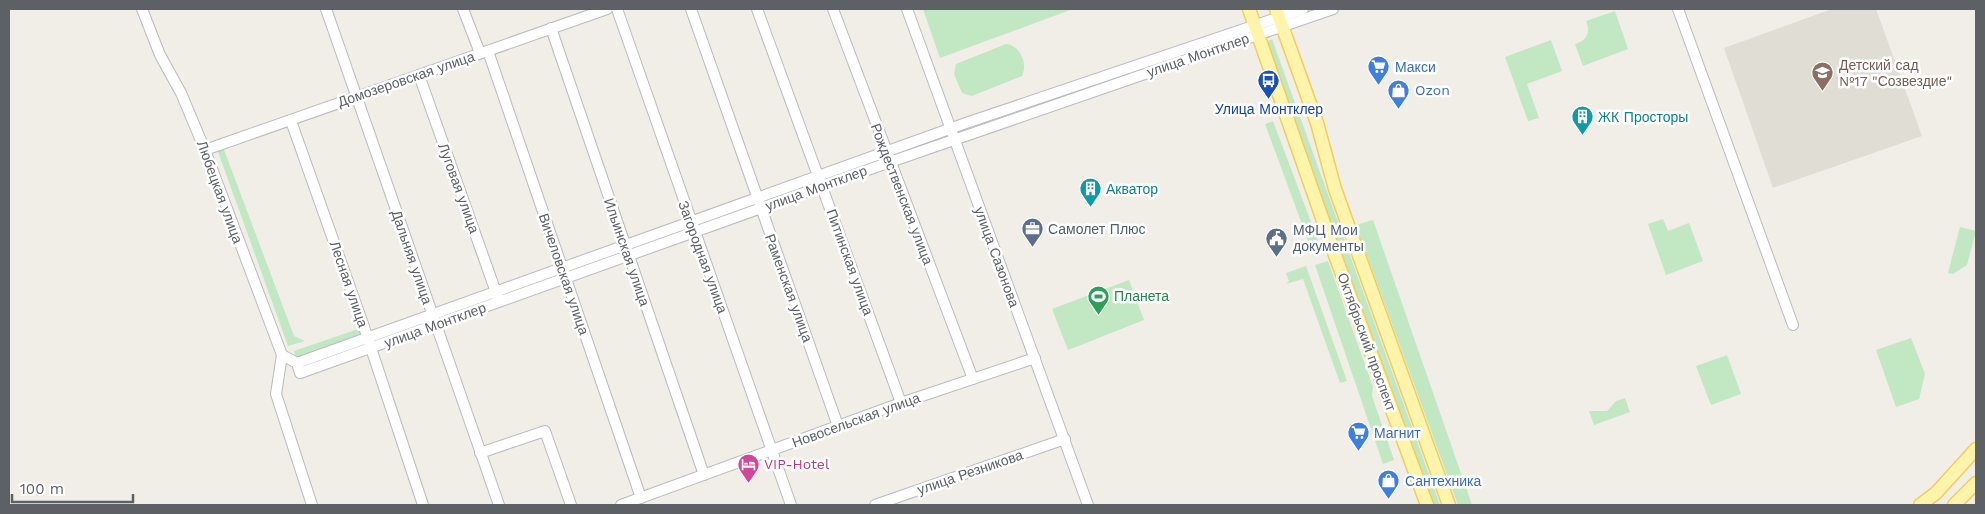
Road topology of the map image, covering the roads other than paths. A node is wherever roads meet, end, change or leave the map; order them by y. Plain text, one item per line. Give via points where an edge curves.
1 (142, 9) edge
2 (463, 9) edge
3 (607, 9) edge
4 (617, 9) edge
5 (691, 9) edge
6 (758, 9) edge
7 (833, 9) edge
8 (907, 9) edge
9 (1249, 9) edge
10 (1303, 9) edge
11 (1333, 9) edge
12 (1678, 9) edge
13 (326, 11) edge
14 (1279, 17) edge
15 (551, 28) junction
16 (1257, 30) junction
17 (484, 52) junction
18 (418, 75) junction
19 (357, 96) junction
20 (291, 120) junction
21 (953, 134) junction
22 (205, 150) junction
23 (888, 157) junction
24 (819, 176) junction
25 (823, 186) junction
26 (757, 198) junction
27 (760, 209) junction
28 (692, 227) junction
29 (626, 250) junction
30 (564, 272) junction
31 (498, 296) junction
32 (434, 319) junction
33 (1793, 325) dead end
34 (368, 337) junction
35 (370, 348) junction
36 (282, 356) junction
37 (1035, 358) junction
38 (299, 368) junction
39 (973, 379) junction
40 (901, 403) junction
41 (838, 426) junction
42 (1066, 439) junction
43 (1976, 448) edge
44 (772, 450) junction
45 (480, 453) junction
46 (704, 475) junction
47 (1976, 482) edge
48 (641, 498) junction
49 (312, 505) edge
50 (423, 505) edge
51 (499, 505) edge
52 (571, 505) edge
53 (621, 505) edge
54 (791, 505) edge
55 (875, 505) edge
56 (1088, 505) edge
57 (1427, 505) edge
58 (1449, 505) edge
59 (1920, 505) edge
60 (1954, 505) edge

1 - 22 street, Любецкая улица
2 - 17 street, Вичеловская улица
3 - 15 street, Домозеровская улица
4 - 28 street, Загородная улица
5 - 26 street, Раменская улица
6 - 24 street, Питинская улица
7 - 23 street, Рождественская улица
8 - 21 street, улица Сазонова
9 - 16 main road, Октябрьский проспект
10 - 14 street, улица Монтклер
11 - 14 street, улица Монтклер
12 - 33 street
13 - 19 street, Дальняя улица
14 - 16 street, улица Монтклер
14 - 58 main road, Октябрьский проспект via 1317,122 1335,188
15 - 17 street, Домозеровская улица
15 - 29 street, Ильинская улица
16 - 21 street, улица Монтклер
16 - 57 main road, Октябрьский проспект
17 - 18 street, Домозеровская улица
17 - 30 street, Вичеловская улица
18 - 19 street, Домозеровская улица
18 - 31 street, Луговая улица
19 - 20 street, Домозеровская улица
19 - 32 street, Дальняя улица
20 - 22 street, Домозеровская улица
20 - 34 street, Лесная улица
21 - 23 street, улица Монтклер
21 - 37 street, улица Сазонова
22 - 36 street, Любецкая улица
23 - 24 street, улица Монтклер
23 - 25 street, улица Монтклер
23 - 39 street, Рождественская улица
24 - 25 street, Питинская улица
24 - 26 street, улица Монтклер
25 - 27 street, улица Монтклер
25 - 40 street, Питинская улица
26 - 27 street, Раменская улица
26 - 28 street, улица Монтклер
27 - 28 street, улица Монтклер
27 - 41 street, Раменская улица
28 - 29 street, улица Монтклер
28 - 44 street, Загородная улица
29 - 30 street, улица Монтклер
29 - 46 street, Ильинская улица
30 - 31 street, улица Монтклер
30 - 48 street, Вичеловская улица
31 - 32 street, улица Монтклер
32 - 34 street, улица Монтклер
32 - 35 street, улица Монтклер
32 - 45 street, Дальняя улица
34 - 35 street, Лесная улица
34 - 38 street, улица Монтклер
35 - 38 street, улица Монтклер
35 - 50 street, Лесная улица
36 - 38 street
36 - 49 street, Любецкая улица via 276,394
37 - 39 street, Новосельская улица
37 - 42 street, улица Сазонова
39 - 40 street, Новосельская улица
40 - 41 street, Новосельская улица
41 - 44 street, Новосельская улица
42 - 55 street, улица Резникова
42 - 56 street, улица Сазонова
43 - 59 main road via 1936,493
44 - 46 street, Новосельская улица
44 - 54 street, Загородная улица
45 - 51 street, Дальняя улица
45 - 52 street via 544,431
46 - 48 street, Новосельская улица
47 - 60 main road
48 - 53 street, Новосельская улица

